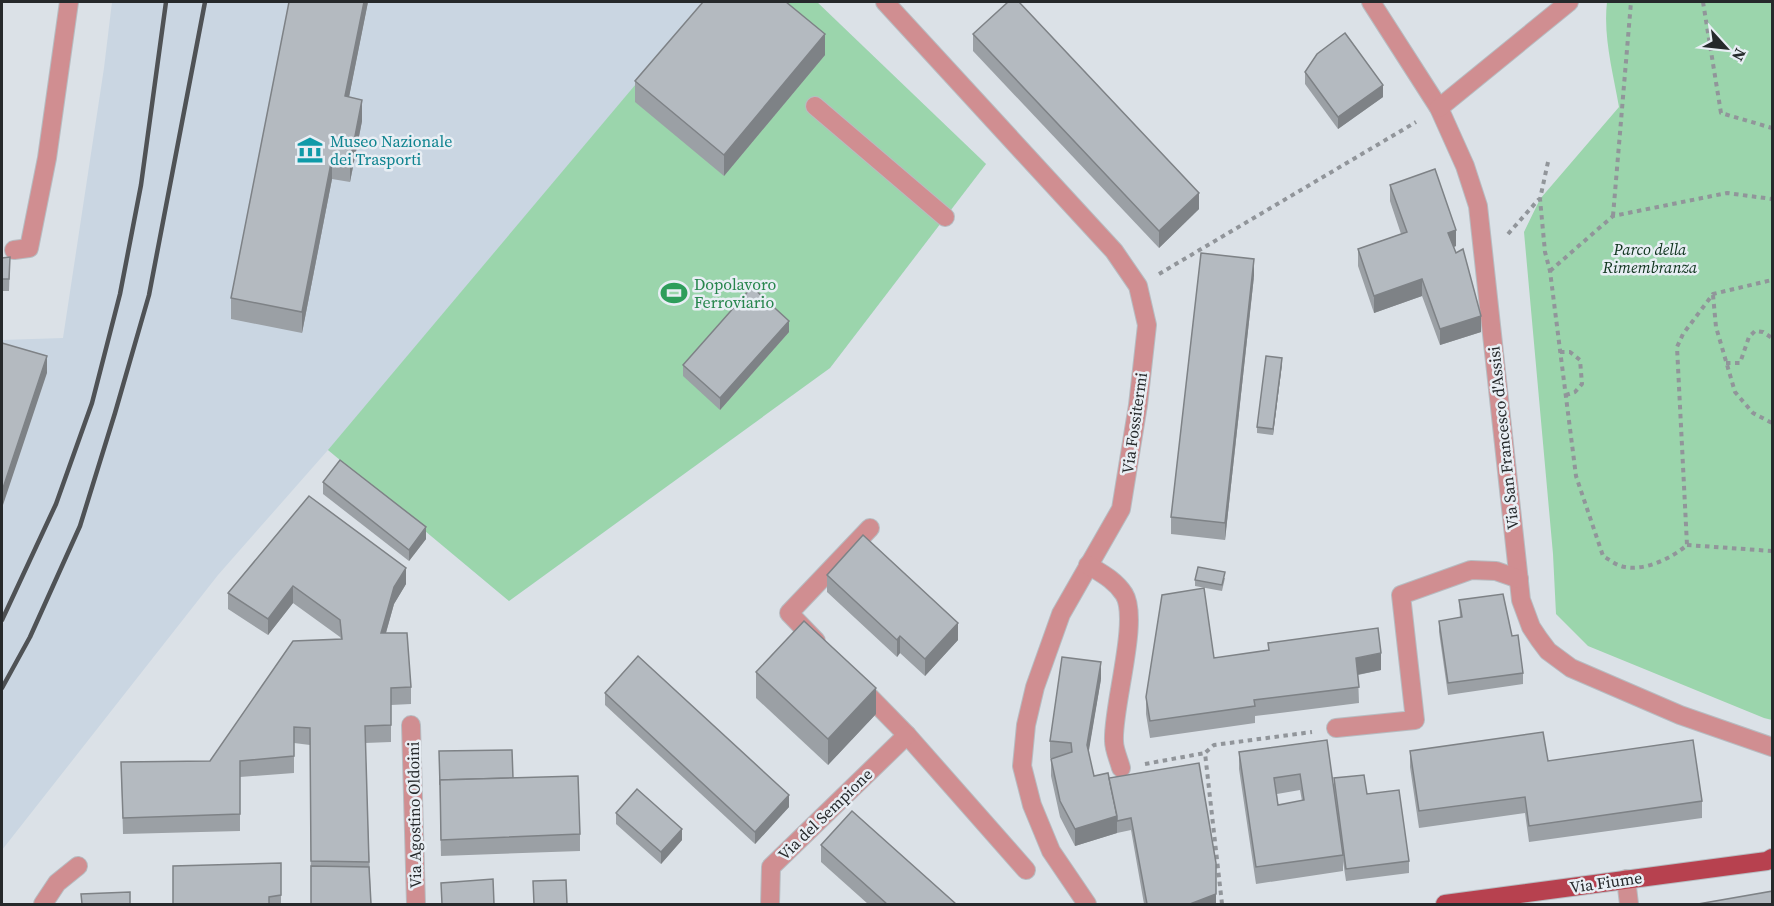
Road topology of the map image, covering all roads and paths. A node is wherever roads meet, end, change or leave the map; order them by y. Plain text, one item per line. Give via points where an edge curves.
1 (69, 2) edge
2 (885, 2) edge
3 (1371, 2) edge
4 (1569, 2) edge
5 (1631, 2) edge
6 (1703, 2) edge
7 (815, 106) dead end
8 (1439, 108) junction
9 (1773, 128) edge
10 (1548, 162) dead end
11 (1540, 199) junction
12 (1773, 199) edge
13 (1613, 216) junction
14 (945, 217) dead end
15 (14, 250) dead end
16 (1484, 262) junction
17 (1550, 271) junction
18 (1773, 280) edge
19 (1138, 286) junction
20 (1713, 294) junction
21 (1773, 338) edge
22 (1560, 352) junction
23 (1726, 363) junction
24 (1566, 394) junction
25 (1773, 423) edge
26 (870, 528) dead end
27 (1687, 545) junction
28 (1773, 551) edge
29 (1088, 564) junction
30 (1519, 579) junction
31 (829, 654) edge
32 (845, 671) edge
33 (411, 725) dead end
34 (1336, 728) joint
35 (907, 735) junction
36 (1773, 747) edge
37 (1205, 753) junction
38 (1121, 768) joint
39 (1771, 860) edge
40 (78, 866) dead end
41 (1026, 870) dead end
42 (1626, 879) junction
43 (44, 904) edge
44 (416, 904) edge
45 (770, 904) edge
46 (1087, 904) edge
47 (1222, 904) edge
48 (1445, 904) edge
49 (1629, 904) edge

1 - 15 street via 47,158 29,248
2 - 19 street, Via Fossitermi via 1114,251
3 - 8 street, Via San Francesco d'Assisi
4 - 8 street
5 - 13 path
6 - 9 path via 1721,113
7 - 14 street
8 - 16 street, Via San Francesco d'Assisi via 1478,206
8 - 19 path
10 - 11 path
11 - 16 path
11 - 17 path
12 - 13 path via 1727,193
13 - 17 path
16 - 30 street, Via San Francesco d'Assisi
17 - 22 path
18 - 20 path
19 - 29 street, Via Fossitermi via 1147,325 1120,509
20 - 23 path via 1716,327
20 - 27 path via 1677,347
21 - 23 path via 1755,331 1740,363
22 - 24 path
22 - 24 path via 1570,352 1580,360 1582,384 1575,392
23 - 25 path via 1735,392 1753,413
24 - 27 path via 1576,476 1603,556 1622,567 1636,568 1675,556
26 - 31 street via 789,613
27 - 28 path
29 - 38 street via 1108,576 1128,604 1128,634 1114,742
29 - 46 street, Via Fossitermi via 1061,614 1035,687 1022,766 1032,805 1051,851
30 - 34 street via 1496,571 1471,570 1401,595 1415,720
30 - 36 street, Via San Francesco d'Assisi via 1521,600 1531,627 1548,651 1571,668 1680,715
32 - 35 street
33 - 44 street, Via Agostino Oldoini
34 - 37 path via 1215,745
35 - 41 street
35 - 45 street, Via del Sempione via 771,867
37 - 38 path
37 - 47 path
39 - 42 main road, Via Fiume
40 - 43 street via 57,884
42 - 48 main road, Via Fiume
42 - 49 street

